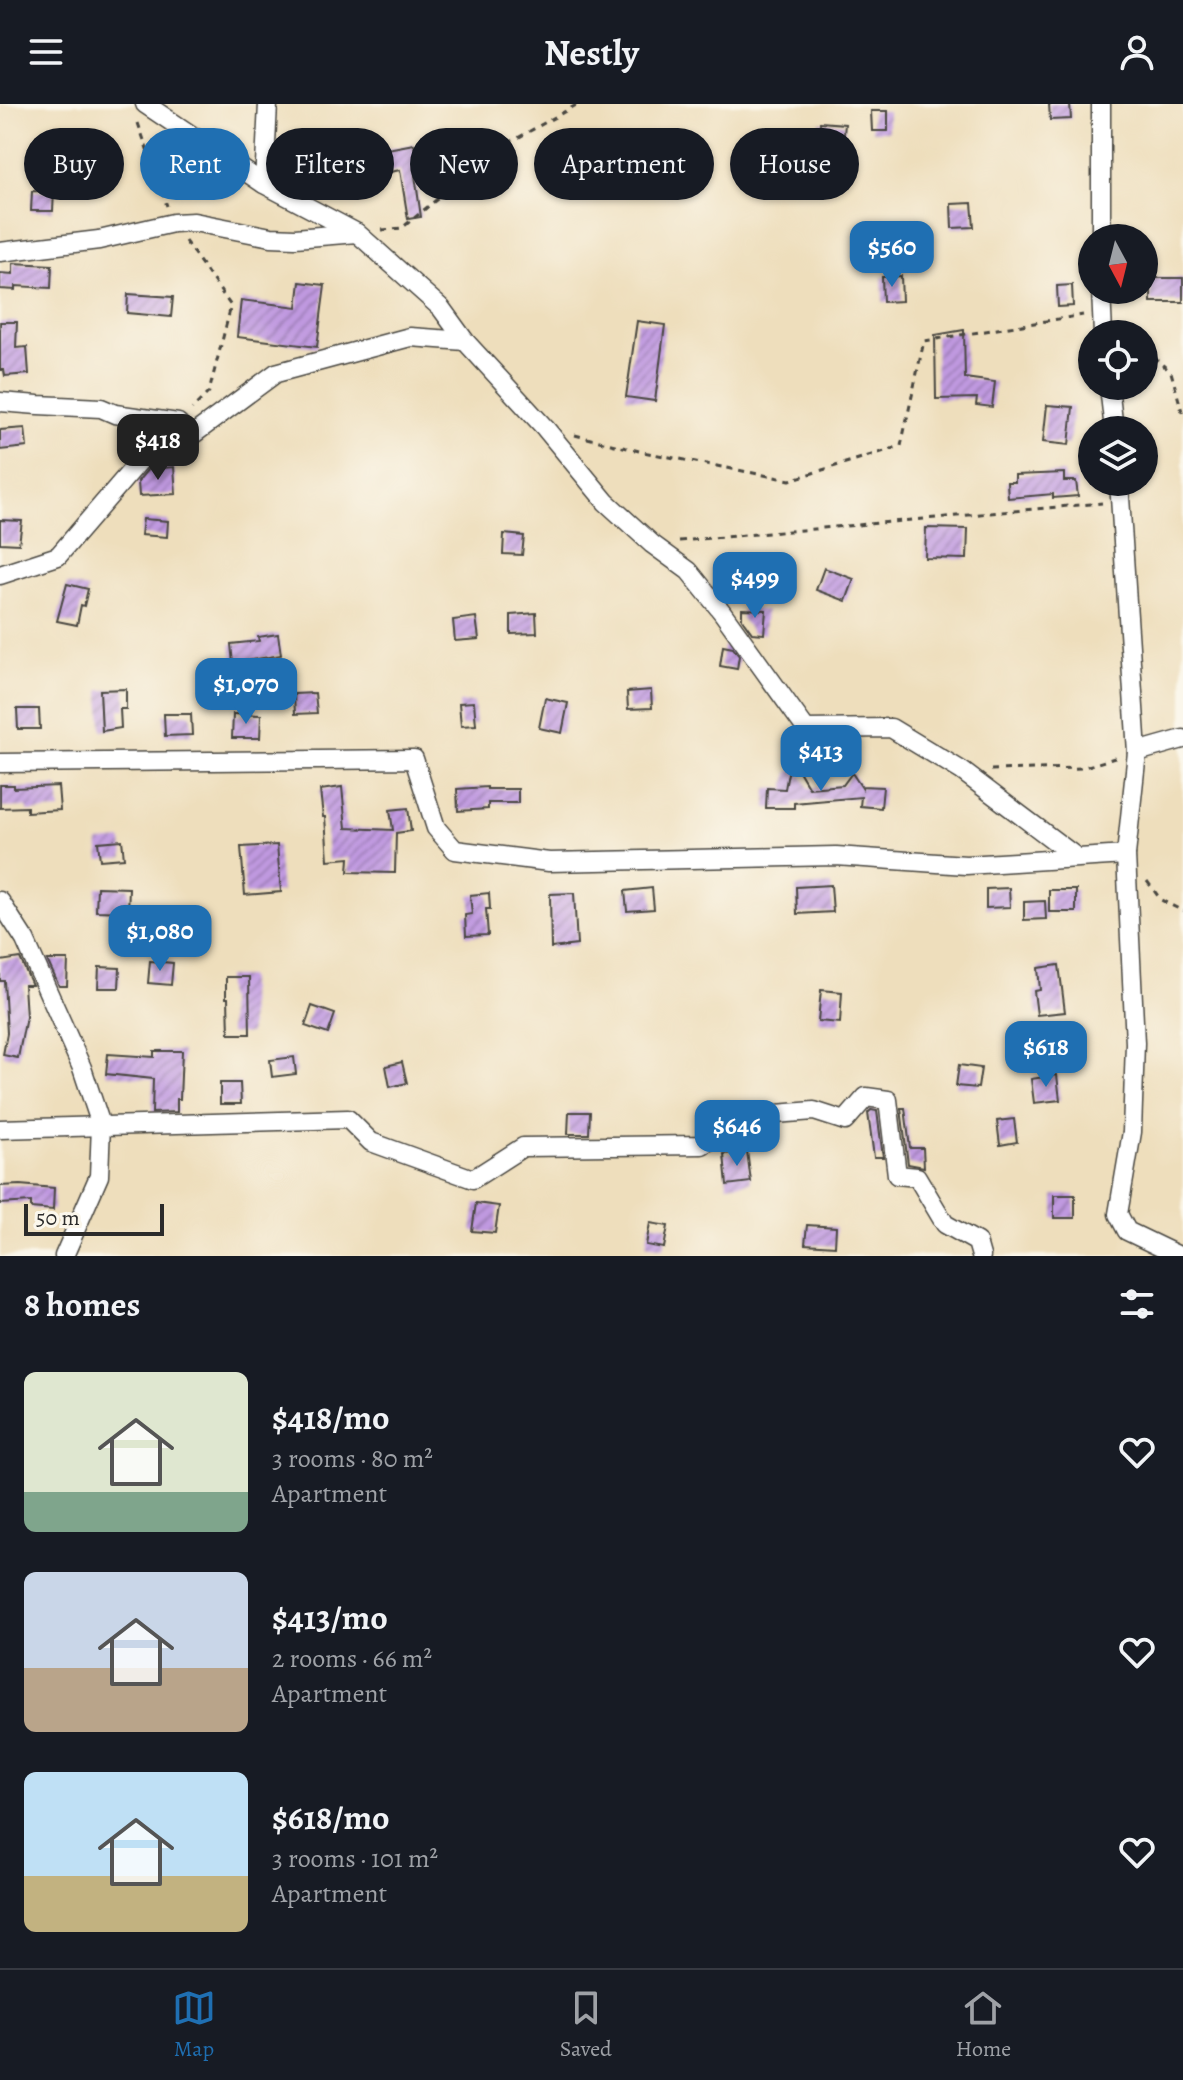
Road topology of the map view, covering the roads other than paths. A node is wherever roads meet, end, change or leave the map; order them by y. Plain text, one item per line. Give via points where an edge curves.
1 (268, 104) edge
2 (1101, 104) edge
3 (141, 111) edge
4 (264, 184) junction
5 (1101, 224) edge
6 (357, 233) junction
7 (0, 252) edge
8 (465, 341) junction
9 (0, 402) edge
10 (184, 430) junction
11 (1120, 496) edge
12 (0, 575) edge
13 (1183, 739) edge
14 (1137, 752) junction
15 (0, 763) edge
16 (1126, 855) junction
17 (1076, 857) junction
18 (0, 901) edge
19 (101, 1125) junction
20 (0, 1129) edge
21 (64, 1256) edge
22 (981, 1256) edge
23 (1179, 1256) edge

1 - 4 street
2 - 5 street
3 - 4 street
4 - 6 street
6 - 7 street via 271,237 173,223 99,240
6 - 8 street via 441,308
8 - 10 street via 410,337 276,373
8 - 17 street via 606,502 689,571 806,729 891,728 962,771
9 - 10 street via 101,408
10 - 12 street via 155,443 58,556
11 - 14 street
13 - 14 street
14 - 16 street
15 - 17 street via 414,759 436,828 455,850 549,862 836,856 966,865
16 - 17 street
16 - 23 street via 1135,1043 1132,1132 1118,1214 1127,1231
18 - 19 street via 25,940 82,1068
19 - 20 street
19 - 21 street via 99,1176
19 - 22 street via 348,1119 371,1142 473,1179 523,1147 702,1145 751,1116 814,1111 845,1121 866,1097 888,1100 897,1175 917,1177 945,1224 977,1242

